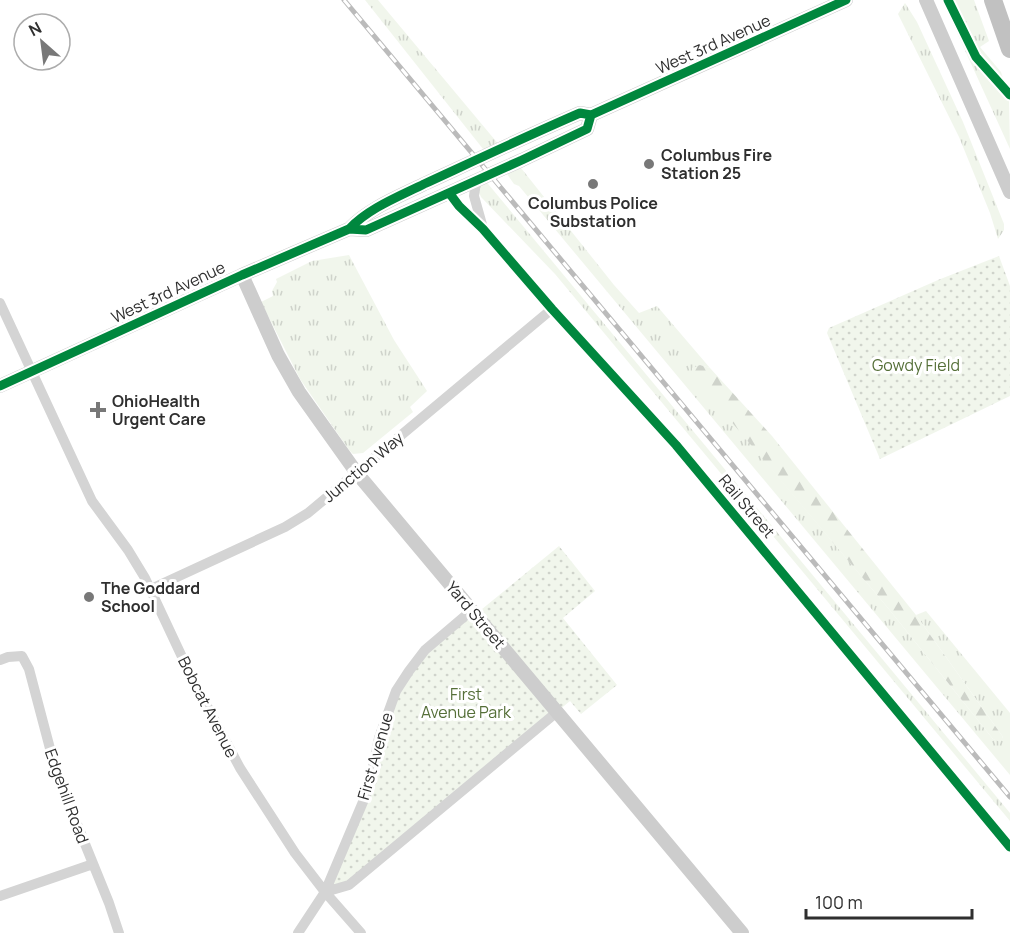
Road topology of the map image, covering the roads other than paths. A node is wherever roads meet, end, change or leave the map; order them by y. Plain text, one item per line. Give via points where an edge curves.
1 (846, 0) edge
2 (926, 0) edge
3 (993, 0) edge
4 (1010, 49) edge
5 (591, 115) junction
6 (540, 130) junction
7 (476, 181) junction
8 (1010, 192) edge
9 (450, 194) junction
10 (349, 229) junction
11 (483, 229) junction
12 (242, 275) junction
13 (0, 303) edge
14 (552, 309) junction
15 (32, 371) junction
16 (0, 386) edge
17 (356, 472) junction
18 (151, 589) junction
19 (472, 610) junction
20 (0, 660) edge
21 (557, 712) junction
22 (1010, 847) edge
23 (93, 864) junction
24 (325, 892) junction
25 (0, 896) edge
26 (119, 933) edge
27 (298, 933) edge
28 (361, 933) edge
29 (742, 933) edge

1 - 5 street, West 3rd Avenue
2 - 8 street
3 - 4 highway
5 - 6 street, West 3rd Avenue via 580,113
5 - 7 street, West 3rd Avenue via 587,129
6 - 9 street via 527,142 454,175 449,184
6 - 10 street, West 3rd Avenue via 397,197 360,218
7 - 9 street, West 3rd Avenue
7 - 11 street, Rail Street via 474,196
9 - 10 street, West 3rd Avenue via 366,230
9 - 11 street, Rail Street
10 - 12 street, West 3rd Avenue
11 - 14 street, Rail Street
12 - 15 street, West 3rd Avenue
12 - 17 street, Yard Street via 299,392
13 - 15 street
14 - 17 street, Junction Way
14 - 22 street, Rail Street via 683,453
15 - 16 street, West 3rd Avenue
15 - 18 street, Bobcat Avenue via 92,501
17 - 18 street, Junction Way via 308,513 285,527
17 - 19 street, Yard Street
18 - 24 street, Bobcat Avenue via 240,768
19 - 21 street, Yard Street
19 - 24 street, First Avenue via 425,650 396,692 379,738 368,790
20 - 23 street, Edgehill Road via 22,656 29,669 57,775
21 - 24 street via 349,885
21 - 29 street, Yard Street
23 - 25 street
23 - 26 street, Edgehill Road
24 - 27 street, First Avenue
24 - 28 street, Bobcat Avenue

